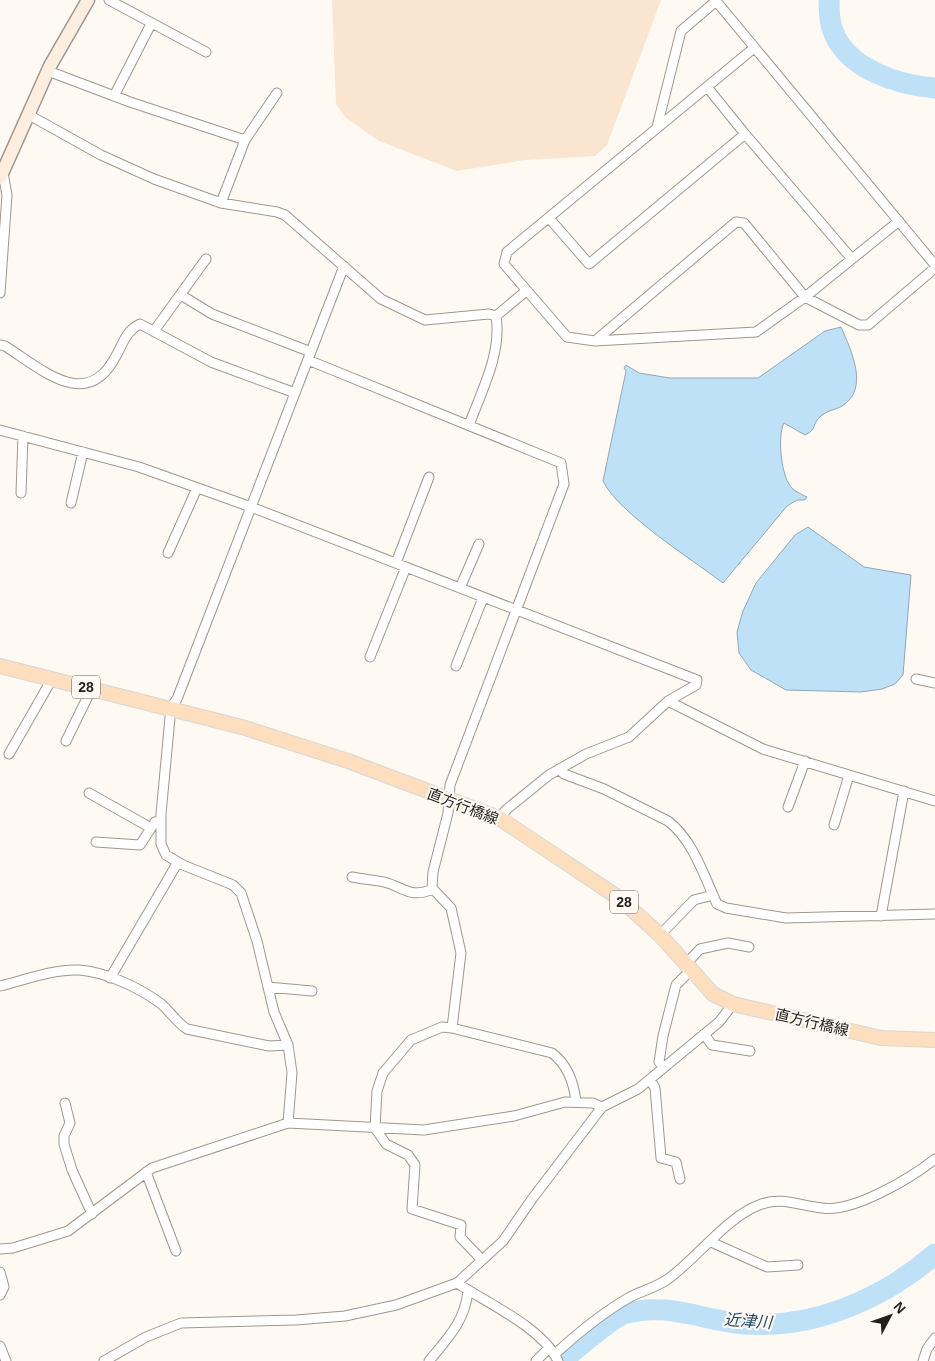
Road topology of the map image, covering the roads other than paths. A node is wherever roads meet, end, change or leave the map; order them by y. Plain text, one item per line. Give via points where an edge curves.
1 (88, 0) edge
2 (109, 0) edge
3 (715, 1) edge
4 (151, 24) junction
5 (754, 48) junction
6 (206, 52) dead end
7 (48, 71) junction
8 (707, 87) junction
9 (277, 93) dead end
10 (114, 96) junction
11 (29, 115) junction
12 (657, 128) junction
13 (745, 134) junction
14 (245, 140) junction
15 (2, 175) edge
16 (221, 203) junction
17 (549, 218) junction
18 (899, 221) junction
19 (206, 259) dead end
20 (852, 259) junction
21 (344, 266) junction
22 (935, 267) edge
23 (526, 291) junction
24 (0, 292) edge
25 (180, 295) junction
26 (805, 297) junction
27 (496, 316) junction
28 (154, 331) junction
29 (594, 341) junction
30 (0, 345) edge
31 (310, 356) junction
32 (295, 393) junction
33 (469, 425) junction
34 (0, 430) edge
35 (23, 436) junction
36 (83, 452) junction
37 (429, 477) dead end
38 (197, 488) junction
39 (21, 493) dead end
40 (71, 503) dead end
41 (251, 507) junction
42 (478, 544) dead end
43 (168, 553) dead end
44 (396, 563) junction
45 (406, 567) junction
46 (460, 588) junction
47 (483, 598) junction
48 (517, 611) junction
49 (370, 657) dead end
50 (0, 666) edge
51 (456, 666) dead end
52 (52, 679) junction
53 (916, 679) dead end
54 (935, 683) edge
55 (92, 688) junction
56 (668, 701) junction
57 (172, 707) junction
58 (66, 741) dead end
59 (9, 754) dead end
60 (805, 761) junction
61 (559, 769) junction
62 (849, 775) junction
63 (904, 791) junction
64 (88, 794) dead end
65 (448, 799) junction
66 (935, 801) edge
67 (788, 807) dead end
68 (499, 818) junction
69 (161, 820) junction
70 (834, 825) dead end
71 (151, 828) junction
72 (96, 842) dead end
73 (178, 862) junction
74 (352, 877) dead end
75 (433, 889) junction
76 (713, 895) junction
77 (935, 914) edge
78 (882, 916) junction
79 (660, 935) junction
80 (749, 947) dead end
81 (689, 967) junction
82 (110, 978) junction
83 (0, 986) edge
84 (268, 987) junction
85 (312, 991) dead end
86 (733, 1004) junction
87 (452, 1028) junction
88 (704, 1034) junction
89 (935, 1040) edge
90 (288, 1045) junction
91 (750, 1051) dead end
92 (664, 1067) junction
93 (650, 1079) junction
94 (576, 1102) junction
95 (65, 1103) dead end
96 (602, 1107) junction
97 (288, 1123) junction
98 (375, 1128) junction
99 (935, 1159) edge
100 (146, 1172) junction
101 (680, 1179) dead end
102 (92, 1214) junction
103 (711, 1242) junction
104 (0, 1250) edge
105 (176, 1252) dead end
106 (482, 1260) junction
107 (798, 1265) dead end
108 (0, 1272) edge
109 (456, 1283) junction
110 (468, 1290) junction
111 (0, 1295) edge
112 (935, 1338) edge
113 (0, 1346) edge
114 (554, 1354) edge
115 (6, 1361) edge
116 (104, 1361) edge
117 (429, 1361) edge
118 (536, 1361) edge
119 (923, 1361) edge

1 - 7 street
2 - 4 street
3 - 5 street
3 - 12 street via 681,32
4 - 6 street
4 - 10 street
5 - 8 street
5 - 18 street
7 - 10 street
7 - 11 street
8 - 12 street
8 - 13 street
9 - 14 street
10 - 14 street
11 - 15 street
11 - 16 street via 101,155
12 - 17 street
13 - 17 street via 589,264
13 - 20 street
14 - 16 street
15 - 24 street via 7,195
16 - 21 street via 285,215
17 - 23 street via 507,252 504,264
18 - 20 street
18 - 22 street
19 - 25 street
20 - 26 street
21 - 27 street via 382,299 425,320
21 - 31 street
22 - 26 street via 868,324 859,325
23 - 27 street
23 - 29 street via 567,337
25 - 28 street
25 - 31 street via 212,314
26 - 29 street via 756,332
26 - 29 street via 744,223 736,222
27 - 33 street via 499,334 491,368
28 - 30 street via 140,324 130,328 109,370 101,377 81,384 68,384
28 - 32 street via 211,362
31 - 32 street
31 - 33 street
32 - 41 street
33 - 48 street via 561,463 564,484
34 - 35 street
35 - 36 street
35 - 39 street
36 - 38 street via 139,467
36 - 40 street
37 - 44 street
38 - 41 street
38 - 43 street
41 - 44 street
41 - 57 street
42 - 46 street
44 - 45 street
45 - 46 street
45 - 49 street
46 - 47 street
47 - 48 street
47 - 51 street
48 - 56 street via 697,680 696,685
48 - 65 street via 450,785
50 - 52 main road, 直方行橋線 / 28
52 - 55 main road, 直方行橋線 / 28
52 - 59 street
53 - 54 street
55 - 57 main road, 直方行橋線 / 28
55 - 58 street
56 - 60 street via 763,749
56 - 61 street via 629,737
57 - 65 main road, 直方行橋線 / 28 via 348,761
57 - 69 street
60 - 62 street
60 - 67 street
61 - 68 street
61 - 76 street via 677,828
62 - 63 street
62 - 70 street
63 - 66 street
63 - 78 street
64 - 71 street
65 - 68 main road, 直方行橋線 / 28
65 - 75 street via 448,813 433,872
68 - 79 main road, 直方行橋線 / 28 via 619,898
69 - 71 street
69 - 73 street via 161,844 166,855
71 - 72 street via 140,844
73 - 82 street
73 - 84 street via 233,885 241,893
74 - 75 street via 386,882 404,892 423,893
75 - 87 street via 451,908 461,953
76 - 78 street via 717,904 726,908 786,918
76 - 79 street via 694,900
77 - 78 street
79 - 81 main road, 直方行橋線 / 28
80 - 81 street via 728,943 700,949
81 - 86 main road, 直方行橋線 / 28 via 713,994
81 - 92 street via 676,985 663,1036 659,1062
82 - 83 street via 78,970
82 - 90 street via 145,992 188,1029 269,1046
84 - 85 street
84 - 90 street
86 - 88 street
86 - 89 main road, 直方行橋線 / 28 via 881,1038
87 - 94 street via 552,1052 571,1076
87 - 98 street via 430,1030 399,1051 383,1074 377,1092
88 - 91 street via 712,1045
88 - 92 street
90 - 97 street via 292,1073
92 - 93 street
93 - 96 street
93 - 101 street via 655,1088 661,1158 676,1162
94 - 96 street
94 - 98 street via 514,1116 424,1130
95 - 102 street via 70,1123 64,1144
96 - 106 street via 503,1240
97 - 98 street
97 - 100 street via 163,1163
98 - 106 street via 386,1144 408,1154 415,1166 412,1209 461,1225 460,1237
99 - 103 street via 876,1194 845,1206 824,1209 782,1200 759,1205 739,1217
100 - 102 street
100 - 105 street
102 - 104 street via 54,1237
103 - 107 street via 767,1268
103 - 114 street via 667,1280 590,1321
106 - 109 street
108 - 111 street via 4,1287
109 - 110 street
109 - 116 street via 396,1305 345,1316 181,1323 146,1336
110 - 114 street via 534,1332
110 - 117 street via 460,1322
112 - 119 street
113 - 115 street
114 - 118 street

